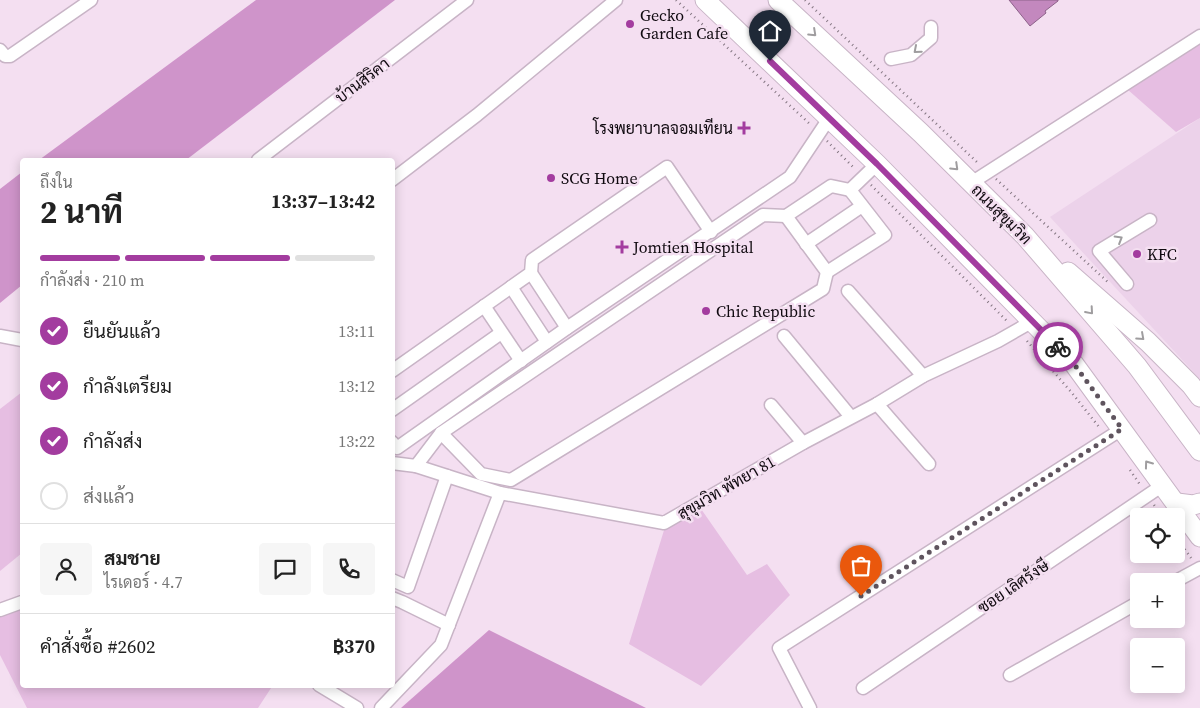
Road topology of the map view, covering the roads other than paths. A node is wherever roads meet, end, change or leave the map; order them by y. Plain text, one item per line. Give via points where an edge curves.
1 (92, 0) edge
2 (467, 0) edge
3 (616, 0) edge
4 (705, 0) edge
5 (778, 0) edge
6 (931, 27) dead end
7 (1200, 36) edge
8 (0, 50) edge
9 (891, 59) dead end
10 (830, 117) junction
11 (261, 158) edge
12 (877, 164) junction
13 (395, 178) edge
14 (971, 183) junction
15 (850, 190) junction
16 (862, 206) junction
17 (786, 216) junction
18 (1150, 220) dead end
19 (711, 232) junction
20 (1025, 236) junction
21 (806, 244) junction
22 (826, 272) junction
23 (531, 273) junction
24 (1127, 284) dead end
25 (511, 287) junction
26 (848, 291) dead end
27 (484, 306) junction
28 (1025, 325) junction
29 (568, 328) junction
30 (501, 333) junction
31 (0, 336) edge
32 (784, 336) dead end
33 (20, 340) edge
34 (547, 342) junction
35 (521, 361) junction
36 (395, 370) edge
37 (923, 376) junction
38 (1200, 396) edge
39 (877, 404) junction
40 (771, 405) dead end
41 (395, 408) edge
42 (851, 417) junction
43 (441, 433) junction
44 (1115, 434) junction
45 (803, 443) junction
46 (395, 446) edge
47 (1200, 451) edge
48 (395, 462) edge
49 (929, 464) dead end
50 (416, 466) junction
51 (447, 476) junction
52 (1163, 484) junction
53 (500, 493) junction
54 (1177, 503) junction
55 (1200, 503) edge
56 (1200, 537) edge
57 (1199, 568) edge
58 (1185, 576) edge
59 (395, 581) edge
60 (395, 599) edge
61 (20, 603) edge
62 (1130, 607) edge
63 (0, 610) edge
64 (449, 625) junction
65 (1010, 675) dead end
66 (324, 688) edge
67 (863, 688) dead end
68 (357, 708) edge
69 (380, 708) edge
70 (810, 708) edge

1 - 8 street via 10,56 5,56
2 - 11 street, บ้านสิริคา
3 - 13 street
4 - 10 highway
5 -> 14 highway, ถนนสุขุมวิท
6 -> 9 street via 930,38 911,55
7 - 14 street
10 - 12 highway
10 - 19 street via 790,177
12 - 15 street
12 - 28 highway
14 - 20 highway, ถนนสุขุมวิท
15 - 16 street
15 - 17 street via 831,186
16 - 21 street
16 - 22 street via 884,234
17 - 21 street
17 - 43 street via 763,215
24 -> 18 street via 1099,251
19 - 23 street via 667,167 532,260
19 - 29 street
20 -> 38 highway via 1141,336
20 -> 47 highway, ถนนสุขุมวิท via 1137,366
21 - 22 street
22 - 43 street via 823,290 511,480 481,474
23 - 25 street
23 - 29 street
25 - 27 street
25 - 34 street
26 - 37 street
27 - 30 street
27 - 36 street
28 - 37 street, สุขุมวิท พัทยา 81
28 - 44 highway via 1074,364
29 - 34 street
30 - 35 street
30 - 41 street
31 - 33 street
32 - 42 street
34 - 35 street
35 - 46 street via 397,448
37 - 39 street, สุขุมวิท พัทยา 81
39 - 42 street, สุขุมวิท พัทยา 81
39 - 49 street
40 - 45 street
42 - 45 street, สุขุมวิท พัทยา 81
43 - 50 street
52 -> 44 highway
44 - 70 street via 779,648
45 - 53 street, สุขุมวิท พัทยา 81 via 664,523
48 - 50 street, สุขุมวิท พัทยา 81
50 - 51 street, สุขุมวิท พัทยา 81
51 - 53 street, สุขุมวิท พัทยา 81
51 - 59 street via 408,587
52 - 54 highway
52 - 67 street, ซอย เลิศรังษี
53 - 64 street
54 - 55 highway
54 - 56 highway
57 - 58 street
60 - 64 street
61 - 63 street
62 - 65 street
64 - 69 street via 441,645
66 - 68 street

